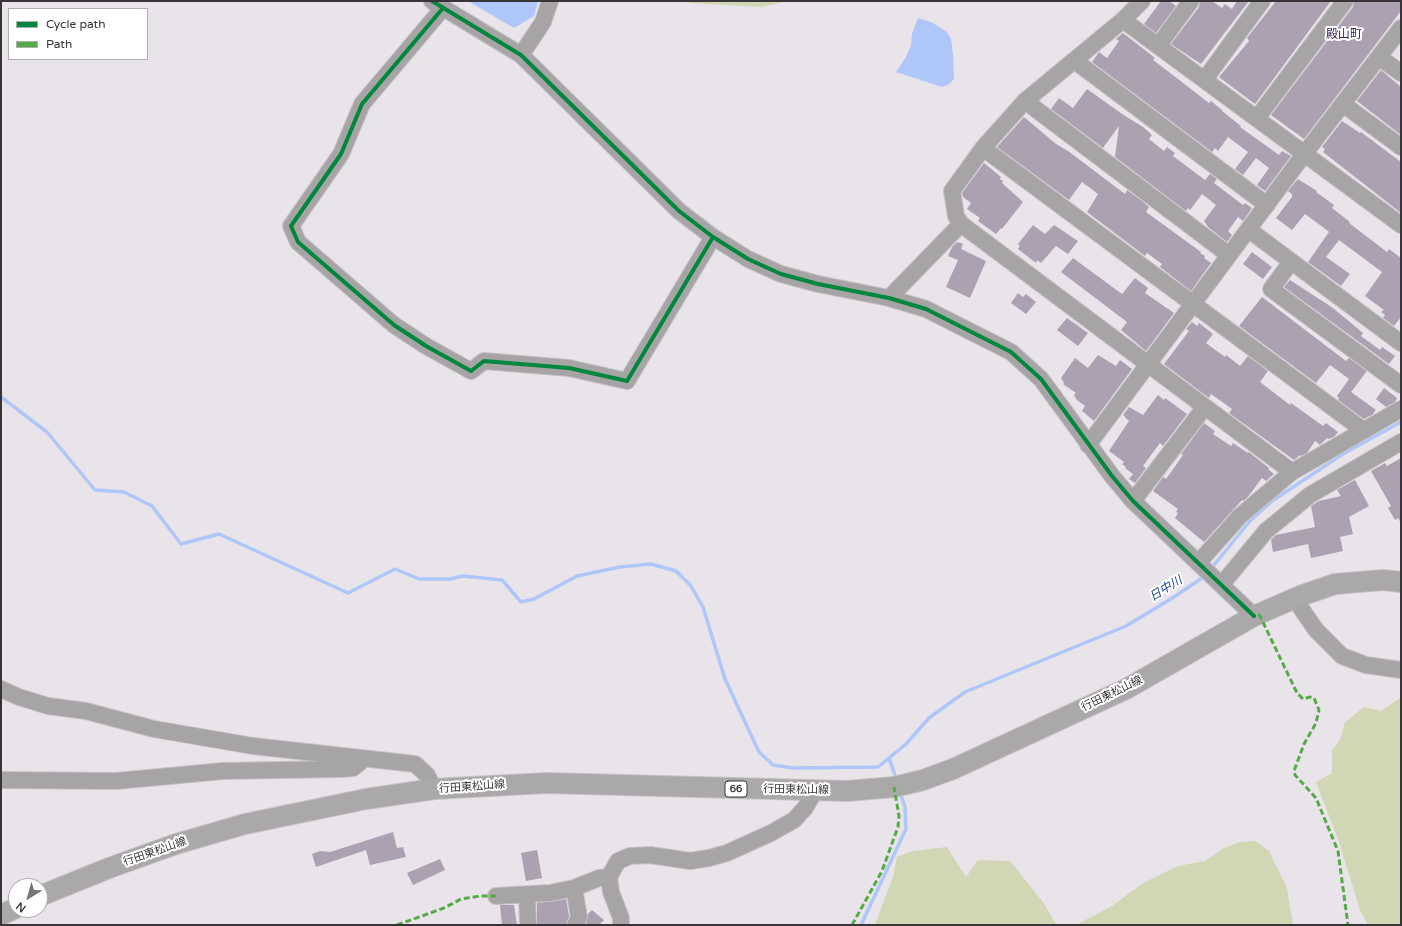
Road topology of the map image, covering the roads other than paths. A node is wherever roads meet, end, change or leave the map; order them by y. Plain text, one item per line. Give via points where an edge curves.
1 (550, 1) edge
2 (1142, 1) edge
3 (1191, 1) edge
4 (1262, 1) edge
5 (1345, 1) edge
6 (438, 4) edge
7 (1123, 20) junction
8 (1401, 28) edge
9 (1158, 46) junction
10 (521, 55) junction
11 (1379, 57) junction
12 (1075, 61) junction
13 (1401, 73) edge
14 (1205, 79) junction
15 (1025, 101) junction
16 (1343, 104) junction
17 (1257, 118) junction
18 (1401, 147) edge
19 (983, 148) junction
20 (1305, 153) junction
21 (1267, 205) junction
22 (961, 224) junction
23 (1401, 225) edge
24 (1249, 230) junction
25 (713, 237) junction
26 (1229, 255) junction
27 (1291, 262) junction
28 (889, 298) junction
29 (1193, 303) junction
30 (1401, 343) edge
31 (1147, 364) junction
32 (1401, 385) edge
33 (1204, 408) junction
34 (1401, 409) edge
35 (1363, 430) junction
36 (1401, 442) edge
37 (1088, 444) junction
38 (1292, 472) junction
39 (1133, 501) junction
40 (1198, 563) junction
41 (1401, 582) edge
42 (1222, 584) junction
43 (1294, 598) junction
44 (1254, 616) junction
45 (1401, 670) edge
46 (1, 689) edge
47 (364, 759) junction
48 (1, 780) edge
49 (434, 789) junction
50 (816, 791) junction
51 (609, 877) junction
52 (574, 888) junction
53 (48, 893) edge
54 (496, 896) dead end
55 (526, 896) junction
56 (528, 925) edge
57 (575, 925) edge
58 (621, 925) edge

1 - 10 street via 543,22
2 - 7 street
3 - 9 street
4 - 14 street
5 - 17 street
6 - 10 street
6 - 25 street via 362,104 341,154 291,226 298,242 394,325 470,371 484,361 569,368 627,381
7 - 9 street
7 - 12 street
8 - 11 street
9 - 14 street
10 - 25 street via 679,211
11 - 13 street
11 - 16 street
12 - 15 street
12 - 21 street
14 - 17 street
15 - 19 street
15 - 26 street
16 - 18 street
16 - 20 street
17 - 20 street
19 - 22 street via 952,191 956,216
19 - 29 street
20 - 21 street
20 - 23 street
21 - 24 street
22 - 28 street
22 - 31 street
24 - 26 street
24 - 27 street
25 - 28 street via 748,259 781,274
26 - 29 street
27 - 30 street
27 - 32 street via 1271,289
28 - 37 street via 926,309 1010,352 1041,379
29 - 31 street
29 - 35 street
31 - 33 street
31 - 37 street
33 - 38 street
33 - 39 street
34 - 35 street
35 - 38 street
36 - 42 street via 1310,495 1266,531
37 - 39 street
38 - 40 street via 1240,516
39 - 40 street
40 - 42 street
41 - 43 main road, 行田東松山線 / 66 via 1382,580 1335,584
42 - 44 street
43 - 44 main road, 行田東松山線 / 66
43 - 45 street via 1316,630 1342,656 1366,665
44 - 50 main road, 行田東松山線 / 66 via 1126,689 923,780 894,787
46 - 47 street via 48,706 86,711 154,729 253,746
47 - 48 street via 353,768 342,769 223,771 116,781
47 - 49 street via 415,764 427,775
49 - 50 main road, 行田東松山線 / 66 via 546,783
49 - 53 main road, 行田東松山線 / 66 via 366,799 245,824 176,844
50 - 51 street via 806,808 794,820 727,853 690,861 650,855 630,856 618,861
51 - 52 street via 599,878
51 - 58 street
52 - 55 street
52 - 57 street via 579,917
54 - 55 street
55 - 56 street

